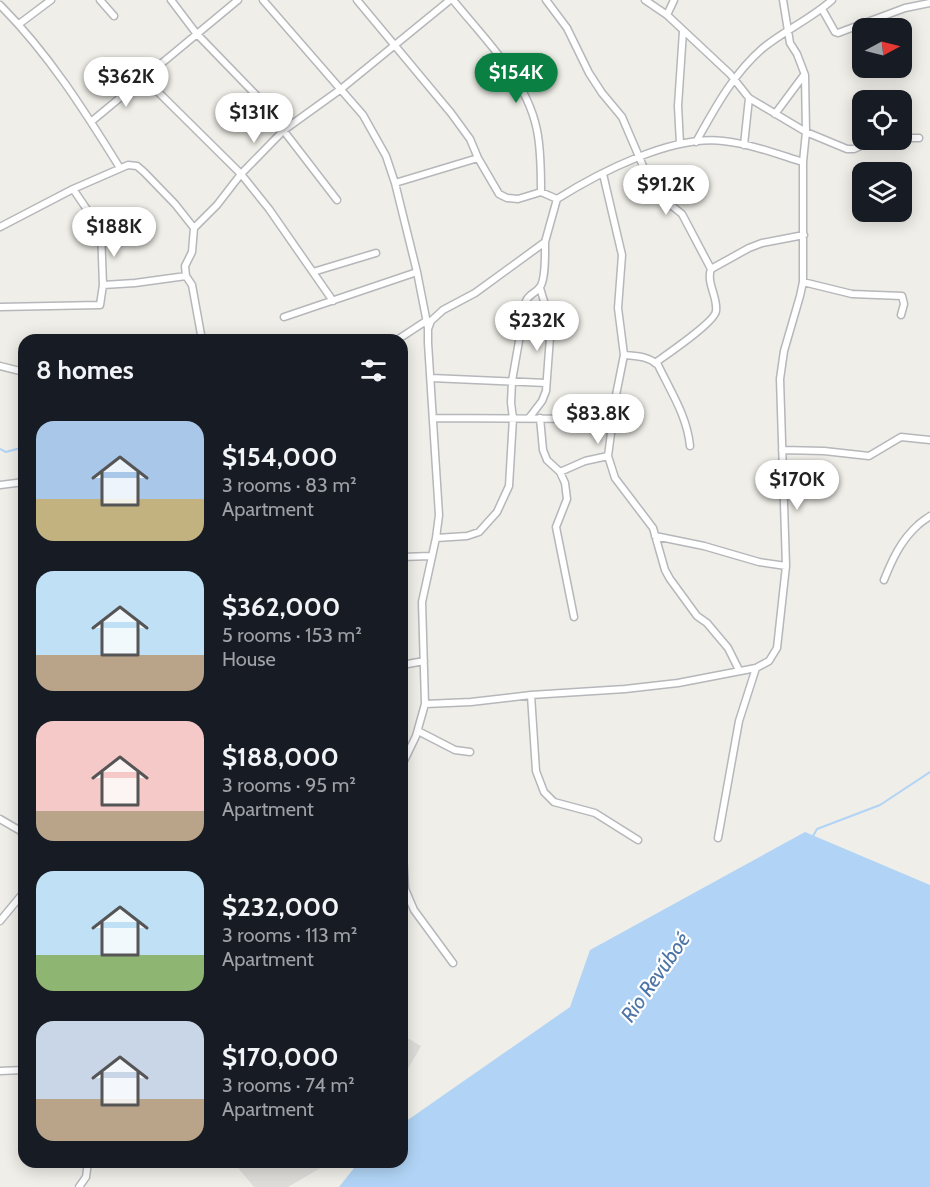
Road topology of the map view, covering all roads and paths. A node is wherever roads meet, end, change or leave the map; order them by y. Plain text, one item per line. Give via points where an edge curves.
1 (51, 0) edge
2 (100, 0) edge
3 (171, 0) edge
4 (238, 0) edge
5 (263, 0) edge
6 (357, 0) edge
7 (452, 0) edge
8 (546, 0) edge
9 (645, 0) edge
10 (674, 0) edge
11 (783, 0) edge
12 (832, 0) edge
13 (930, 3) edge
14 (0, 5) edge
15 (822, 9) junction
16 (667, 15) junction
17 (114, 16) dead end
18 (19, 24) junction
19 (683, 31) junction
20 (787, 32) junction
21 (196, 33) junction
22 (396, 45) junction
23 (805, 75) junction
24 (143, 77) junction
25 (733, 78) junction
26 (341, 89) junction
27 (749, 98) junction
28 (775, 114) junction
29 (92, 121) junction
30 (284, 130) junction
31 (806, 132) junction
32 (912, 138) edge
33 (919, 138) dead end
34 (696, 142) junction
35 (680, 144) junction
36 (744, 145) junction
37 (852, 149) edge
38 (640, 156) junction
39 (478, 158) junction
40 (803, 162) junction
41 (120, 168) junction
42 (241, 174) junction
43 (603, 174) junction
44 (395, 183) junction
45 (73, 189) junction
46 (541, 192) junction
47 (337, 200) dead end
48 (557, 200) junction
49 (0, 226) edge
50 (194, 228) junction
51 (804, 236) junction
52 (545, 242) junction
53 (376, 253) dead end
54 (711, 269) junction
55 (313, 272) junction
56 (417, 272) junction
57 (186, 276) junction
58 (803, 282) junction
59 (103, 285) junction
60 (540, 288) junction
61 (333, 301) junction
62 (0, 307) edge
63 (901, 315) dead end
64 (284, 317) dead end
65 (426, 321) junction
66 (428, 329) junction
67 (201, 334) edge
68 (406, 334) edge
69 (624, 355) junction
70 (655, 363) junction
71 (0, 366) edge
72 (18, 370) edge
73 (431, 378) junction
74 (512, 381) junction
75 (546, 383) junction
76 (434, 418) junction
77 (513, 418) junction
78 (529, 418) junction
79 (540, 418) junction
80 (613, 419) junction
81 (930, 440) edge
82 (690, 446) dead end
83 (782, 450) junction
84 (608, 456) junction
85 (560, 472) junction
86 (18, 483) edge
87 (0, 485) edge
88 (930, 516) edge
89 (656, 536) junction
90 (436, 537) junction
91 (408, 556) edge
92 (431, 556) junction
93 (786, 566) junction
94 (884, 580) dead end
95 (574, 617) dead end
96 (424, 661) junction
97 (408, 664) edge
98 (756, 668) junction
99 (739, 670) junction
100 (531, 695) junction
101 (424, 704) junction
102 (418, 731) junction
103 (408, 752) edge
104 (470, 752) dead end
105 (0, 819) edge
106 (18, 830) edge
107 (718, 838) dead end
108 (638, 840) dead end
109 (408, 896) edge
110 (18, 899) edge
111 (0, 921) edge
112 (453, 963) dead end
113 (18, 1070) edge
114 (0, 1071) edge
115 (87, 1168) edge
116 (79, 1187) edge

1 - 18 street
2 - 17 street
3 - 21 street
4 - 21 street
5 - 26 street
6 - 22 street
7 - 22 street
7 - 46 street via 502,60 527,100 538,134
8 - 38 street via 567,28 589,73 622,117
9 - 16 street
10 - 16 street
11 - 20 street
12 - 15 street
13 - 15 street via 904,8 838,33
14 - 18 street
15 - 20 street
16 - 19 street
18 - 29 street
19 - 25 street
19 - 35 street via 678,96
20 - 23 street
20 - 25 street
21 - 24 street
21 - 30 street
22 - 26 street
22 - 39 street via 451,112
23 - 28 street
23 - 31 street
24 - 29 street
24 - 42 street
25 - 27 street
25 - 34 street
26 - 30 street
26 - 44 street via 375,135
27 - 28 street
27 - 36 street
28 - 31 street
29 - 41 street
30 - 42 street
30 - 47 street
31 - 37 street
31 - 40 street
32 - 33 street
34 - 35 street
34 - 36 street
35 - 38 street
36 - 40 street
38 - 43 street
38 - 54 street via 653,184 682,214
39 - 44 street
39 - 46 street via 499,194 518,199
40 - 51 street
41 - 45 street
41 - 50 street via 137,166
42 - 50 street
42 - 55 street
43 - 48 street
43 - 69 street via 622,255 618,308
44 - 56 street
45 - 49 street
45 - 59 street via 101,230
46 - 48 street
48 - 52 street
50 - 57 street
51 - 54 street via 762,243
51 - 58 street
52 - 60 street
52 - 66 street via 475,293 443,310
53 - 55 street
54 - 70 street via 714,316
55 - 61 street
56 - 61 street
56 - 65 street
57 - 59 street
57 - 67 street via 192,285
58 - 63 street via 852,294 902,296
58 - 83 street via 780,379
59 - 62 street via 100,305
60 - 74 street via 526,301
60 - 75 street via 550,337
61 - 64 street
65 - 66 street
65 - 68 street
66 - 73 street
69 - 70 street
69 - 80 street
70 - 82 street via 682,413
71 - 72 street
73 - 74 street
73 - 76 street
74 - 75 street
74 - 77 street
75 - 78 street via 542,401
76 - 77 street
76 - 90 street via 439,497
77 - 78 street
77 - 90 street via 511,475 497,512 479,532
78 - 79 street
79 - 80 street
79 - 85 street via 543,450
80 - 84 street
81 - 83 street via 901,437 869,456
83 - 93 street
84 - 85 street
84 - 89 street via 615,478
85 - 95 street via 566,483 567,499 556,527
86 - 87 street
88 - 94 street via 895,553
89 - 93 street
89 - 99 street via 670,579 697,616 728,648
90 - 92 street
91 - 92 street
92 - 96 street via 422,602
93 - 98 street via 777,648 769,661
96 - 97 street
96 - 101 street
98 - 99 street
98 - 107 street via 739,721
99 - 100 street via 625,689
100 - 101 street
100 - 108 street via 536,771 544,792 554,802 595,813
101 - 102 street
102 - 103 street
102 - 104 street via 454,750
105 - 106 street
109 - 112 street
110 - 111 street
113 - 114 street
115 - 116 street

